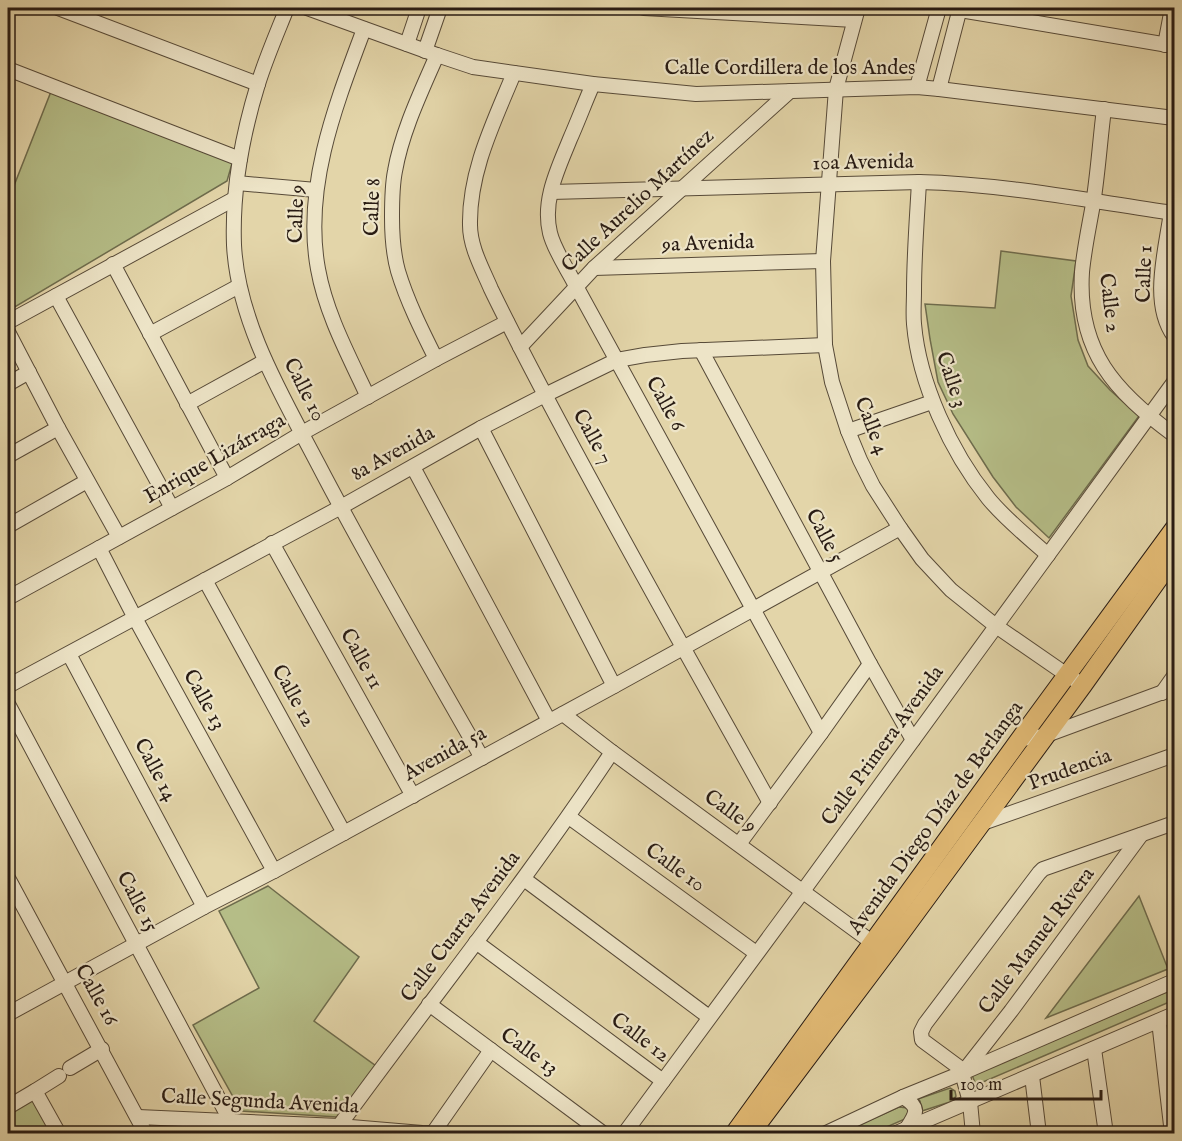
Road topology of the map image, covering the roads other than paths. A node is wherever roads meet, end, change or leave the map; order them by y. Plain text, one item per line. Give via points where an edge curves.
1 (58, 8) edge
2 (286, 8) edge
3 (307, 8) edge
4 (419, 8) edge
5 (440, 8) edge
6 (644, 8) edge
7 (939, 8) edge
8 (1172, 8) edge
9 (960, 9) edge
10 (856, 14) edge
11 (364, 29) junction
12 (407, 44) junction
13 (1170, 46) edge
14 (431, 53) junction
15 (8, 69) edge
16 (514, 73) junction
17 (258, 84) junction
18 (593, 84) junction
19 (917, 87) junction
20 (836, 89) junction
21 (939, 89) junction
22 (790, 91) junction
23 (1104, 109) junction
24 (1174, 118) edge
25 (240, 159) junction
26 (919, 182) junction
27 (237, 183) junction
28 (828, 184) junction
29 (682, 189) junction
30 (316, 190) junction
31 (550, 192) junction
32 (234, 199) junction
33 (1094, 201) junction
34 (1173, 212) edge
35 (823, 261) junction
36 (113, 264) junction
37 (594, 268) junction
38 (239, 286) junction
39 (576, 286) junction
40 (56, 296) junction
41 (8, 322) edge
42 (507, 322) junction
43 (8, 332) edge
44 (150, 334) junction
45 (1174, 336) edge
46 (825, 345) junction
47 (520, 348) junction
48 (701, 350) junction
49 (436, 359) junction
50 (617, 360) junction
51 (265, 361) junction
52 (29, 372) junction
53 (1174, 382) edge
54 (8, 384) edge
55 (545, 395) junction
56 (368, 397) junction
57 (932, 402) junction
58 (187, 404) junction
59 (1150, 417) junction
60 (58, 428) junction
61 (481, 428) junction
62 (848, 431) junction
63 (302, 433) junction
64 (1174, 435) edge
65 (8, 456) edge
66 (412, 467) junction
67 (226, 478) junction
68 (87, 481) junction
69 (341, 507) junction
70 (172, 508) junction
71 (8, 526) edge
72 (900, 528) junction
73 (1174, 529) edge
74 (119, 537) junction
75 (272, 543) junction
76 (99, 548) junction
77 (1048, 555) junction
78 (1174, 557) edge
79 (820, 572) junction
80 (205, 579) junction
81 (8, 598) edge
82 (753, 610) junction
83 (135, 618) junction
84 (996, 626) junction
85 (683, 647) junction
86 (69, 654) junction
87 (870, 664) junction
88 (1067, 675) junction
89 (1174, 676) edge
90 (1083, 685) junction
91 (8, 686) edge
92 (614, 686) junction
93 (1168, 691) edge
94 (8, 704) edge
95 (563, 714) junction
96 (549, 721) junction
97 (821, 733) junction
98 (1044, 736) junction
99 (1021, 739) junction
100 (914, 740) junction
101 (612, 752) junction
102 (1174, 755) edge
103 (482, 758) junction
104 (413, 796) junction
105 (770, 803) junction
106 (569, 817) junction
107 (1174, 823) edge
108 (980, 824) junction
109 (344, 833) junction
110 (1142, 835) junction
111 (739, 844) junction
112 (274, 871) junction
113 (8, 878) edge
114 (524, 879) junction
115 (803, 891) junction
116 (204, 907) junction
117 (476, 942) junction
118 (873, 943) junction
119 (136, 944) junction
120 (756, 953) junction
121 (1174, 981) edge
122 (65, 982) junction
123 (429, 1004) junction
124 (8, 1014) edge
125 (1174, 1014) edge
126 (709, 1017) junction
127 (1159, 1021) junction
128 (102, 1049) junction
129 (1094, 1049) junction
130 (491, 1050) junction
131 (963, 1072) junction
132 (1032, 1076) junction
133 (663, 1081) junction
134 (35, 1091) junction
135 (903, 1097) junction
136 (970, 1102) junction
137 (8, 1107) edge
138 (138, 1117) junction
139 (230, 1120) junction
140 (339, 1126) junction
141 (903, 1132) edge
142 (422, 1133) edge
143 (433, 1133) edge
144 (59, 1134) edge
145 (146, 1134) edge
146 (452, 1134) edge
147 (604, 1134) edge
148 (624, 1134) edge
149 (734, 1134) edge
150 (750, 1134) edge
151 (824, 1134) edge
152 (974, 1134) edge
153 (1039, 1134) edge
154 (1106, 1134) edge
155 (1172, 1134) edge

1 - 17 street
2 - 17 street, Calle 10
3 - 11 street, Calle Cordillera de los Andes
4 - 12 street
5 - 14 street, Calle 8
6 - 10 street
7 - 19 street
8 - 13 street
9 - 13 street
9 - 21 street
10 - 20 street, Calle 4
11 - 12 street, Calle Cordillera de los Andes
11 - 30 street, Calle 9 via 339,95
12 - 14 street, Calle Cordillera de los Andes
14 - 16 street, Calle Cordillera de los Andes via 473,67
14 - 49 street, Calle 8 via 399,154 392,220 398,271
15 - 25 street
16 - 18 street, Calle Cordillera de los Andes
16 - 42 street, Calle 7 via 475,178 470,226 478,262
17 - 25 street, Calle 10
18 - 22 street, Calle Cordillera de los Andes via 696,94
18 - 31 street, Calle 6
19 - 20 street, Calle Cordillera de los Andes
19 - 21 street, Calle Cordillera de los Andes
20 - 22 street, Calle Cordillera de los Andes
20 - 28 street, Calle 4
21 - 23 street, Calle Cordillera de los Andes
22 - 29 street, Calle Aurelio Martínez
23 - 24 street, Calle Cordillera de los Andes
23 - 33 street, Calle 2
25 - 27 street, Calle 10
26 - 28 street, 10a Avenida
26 - 33 street, 10a Avenida via 994,187
26 - 57 street, Calle 3 via 914,323
27 - 30 street
27 - 32 street, Calle 10
28 - 29 street, 10a Avenida
28 - 35 street, Calle 4
29 - 31 street, 10a Avenida
29 - 37 street, Calle Aurelio Martínez
30 - 56 street, Calle 9 via 315,238 322,286
31 - 39 street, Calle 6 via 550,236
32 - 36 street
32 - 38 street, Calle 10
33 - 34 street, 10a Avenida
33 - 59 street, Calle 2 via 1082,270 1088,332 1114,382
34 - 45 street, Calle 1 via 1161,294
35 - 37 street, 9a Avenida
35 - 46 street, Calle 4
36 - 40 street
36 - 44 street
37 - 39 street, Calle Aurelio Martínez
38 - 44 street
38 - 51 street, Calle 10
39 - 47 street, Calle Aurelio Martínez
39 - 50 street, Calle 6
40 - 41 street
40 - 70 street
42 - 47 street, Calle 7
42 - 49 street, Enrique Lizárraga
43 - 52 street
44 - 58 street
46 - 48 street, 8a Avenida
46 - 62 street, Calle 4
47 - 55 street, Calle 7
48 - 50 street, 8a Avenida
48 - 79 street, Calle 5
49 - 56 street, Enrique Lizárraga
50 - 55 street, 8a Avenida
50 - 82 street, Calle 6
51 - 58 street
51 - 63 street, Calle 10
52 - 54 street
52 - 60 street
53 - 59 street, Calle Primera Avenida
55 - 61 street, 8a Avenida
55 - 85 street, Calle 7
56 - 63 street, Enrique Lizárraga
57 - 62 street
57 - 77 street, Calle 3 via 973,479
58 - 67 street
59 - 64 street, Calle 2
59 - 77 street, Calle Primera Avenida
60 - 65 street
60 - 68 street
61 - 66 street, 8a Avenida
61 - 92 street
62 - 72 street, Calle 4 via 873,486
63 - 67 street, Enrique Lizárraga
63 - 69 street, Calle 10
66 - 69 street, 8a Avenida
66 - 96 street
67 - 70 street, Enrique Lizárraga
68 - 71 street
68 - 74 street
69 - 75 street, 8a Avenida
69 - 103 street, Calle 10
70 - 74 street, Enrique Lizárraga
72 - 79 street, Avenida 5a
72 - 84 street, Calle 4 via 944,582
73 - 88 main road, Avenida Diego Díaz de Berlanga
74 - 76 street, Enrique Lizárraga
75 - 80 street, 8a Avenida
75 - 104 street, Calle 11
76 - 81 street, Enrique Lizárraga
76 - 83 street, Calle 13
77 - 84 street, Calle Primera Avenida
78 - 90 main road, Avenida Diego Díaz de Berlanga
79 - 82 street, Avenida 5a
79 - 87 street, Calle 5
80 - 83 street, 8a Avenida
80 - 109 street, Calle 12
82 - 85 street, Avenida 5a
82 - 97 street, Calle 6
83 - 86 street, 8a Avenida
83 - 112 street, Calle 13
84 - 88 street, Calle 4
84 - 100 street, Calle Primera Avenida
85 - 92 street, Avenida 5a
85 - 105 street, Calle 7
86 - 91 street, 8a Avenida
86 - 116 street, Calle 14
87 - 97 street
87 - 100 street, Calle 5
88 - 90 street, Calle 4
88 - 99 main road, Avenida Diego Díaz de Berlanga
89 - 93 street
90 - 98 main road, Avenida Diego Díaz de Berlanga
92 - 95 street, Avenida 5a
93 - 98 street
94 - 119 street, Calle 15
95 - 96 street, Avenida 5a
95 - 101 street, Calle 9
96 - 103 street, Avenida 5a
97 - 105 street
98 - 99 street
98 - 108 main road, Avenida Diego Díaz de Berlanga
99 - 118 main road, Avenida Diego Díaz de Berlanga
100 - 115 street, Calle Primera Avenida
101 - 106 street, Calle Cuarta Avenida
101 - 111 street, Calle 9
102 - 108 street, Prudencia
103 - 104 street, Avenida 5a
104 - 109 street, Avenida 5a
105 - 111 street
106 - 114 street, Calle Cuarta Avenida
106 - 120 street, Calle 10
107 - 110 street
108 - 150 main road, Avenida Diego Díaz de Berlanga
109 - 112 street, Avenida 5a
110 - 131 street, Calle Manuel Rivera
110 - 131 street via 1039,873 936,1009 921,1032 922,1040
111 - 115 street, Calle 9
112 - 116 street, Avenida 5a
113 - 122 street, Calle 16
114 - 117 street, Calle Cuarta Avenida
114 - 126 street
115 - 118 street, Calle 9
115 - 120 street, Calle Primera Avenida
116 - 119 street, Avenida 5a
117 - 123 street, Calle Cuarta Avenida
117 - 133 street, Calle 12
118 - 149 main road, Avenida Diego Díaz de Berlanga
119 - 122 street, Avenida 5a
119 - 139 street, Calle 15
120 - 126 street, Calle Primera Avenida
121 - 131 street
122 - 124 street, Avenida 5a
122 - 128 street, Calle 16
123 - 130 street, Calle 13
123 - 140 street, Calle Cuarta Avenida
125 - 127 street
126 - 133 street, Calle Primera Avenida
127 - 129 street
127 - 155 street
128 - 134 street
128 - 138 street, Calle 16
129 - 132 street
129 - 154 street
130 - 143 street
130 - 147 street, Calle 13
131 - 135 street
131 - 136 street
132 - 136 street
132 - 153 street
133 - 148 street, Calle Primera Avenida
134 - 137 street
134 - 144 street
135 - 141 street via 915,1107 915,1116
135 - 151 street
136 - 141 street
136 - 152 street
138 - 139 street, Calle Segunda Avenida
138 - 145 street, Calle 16
139 - 140 street, Calle Segunda Avenida
140 - 142 street, Calle Segunda Avenida
142 - 143 street, Calle Segunda Avenida
143 - 146 street, Calle Segunda Avenida

